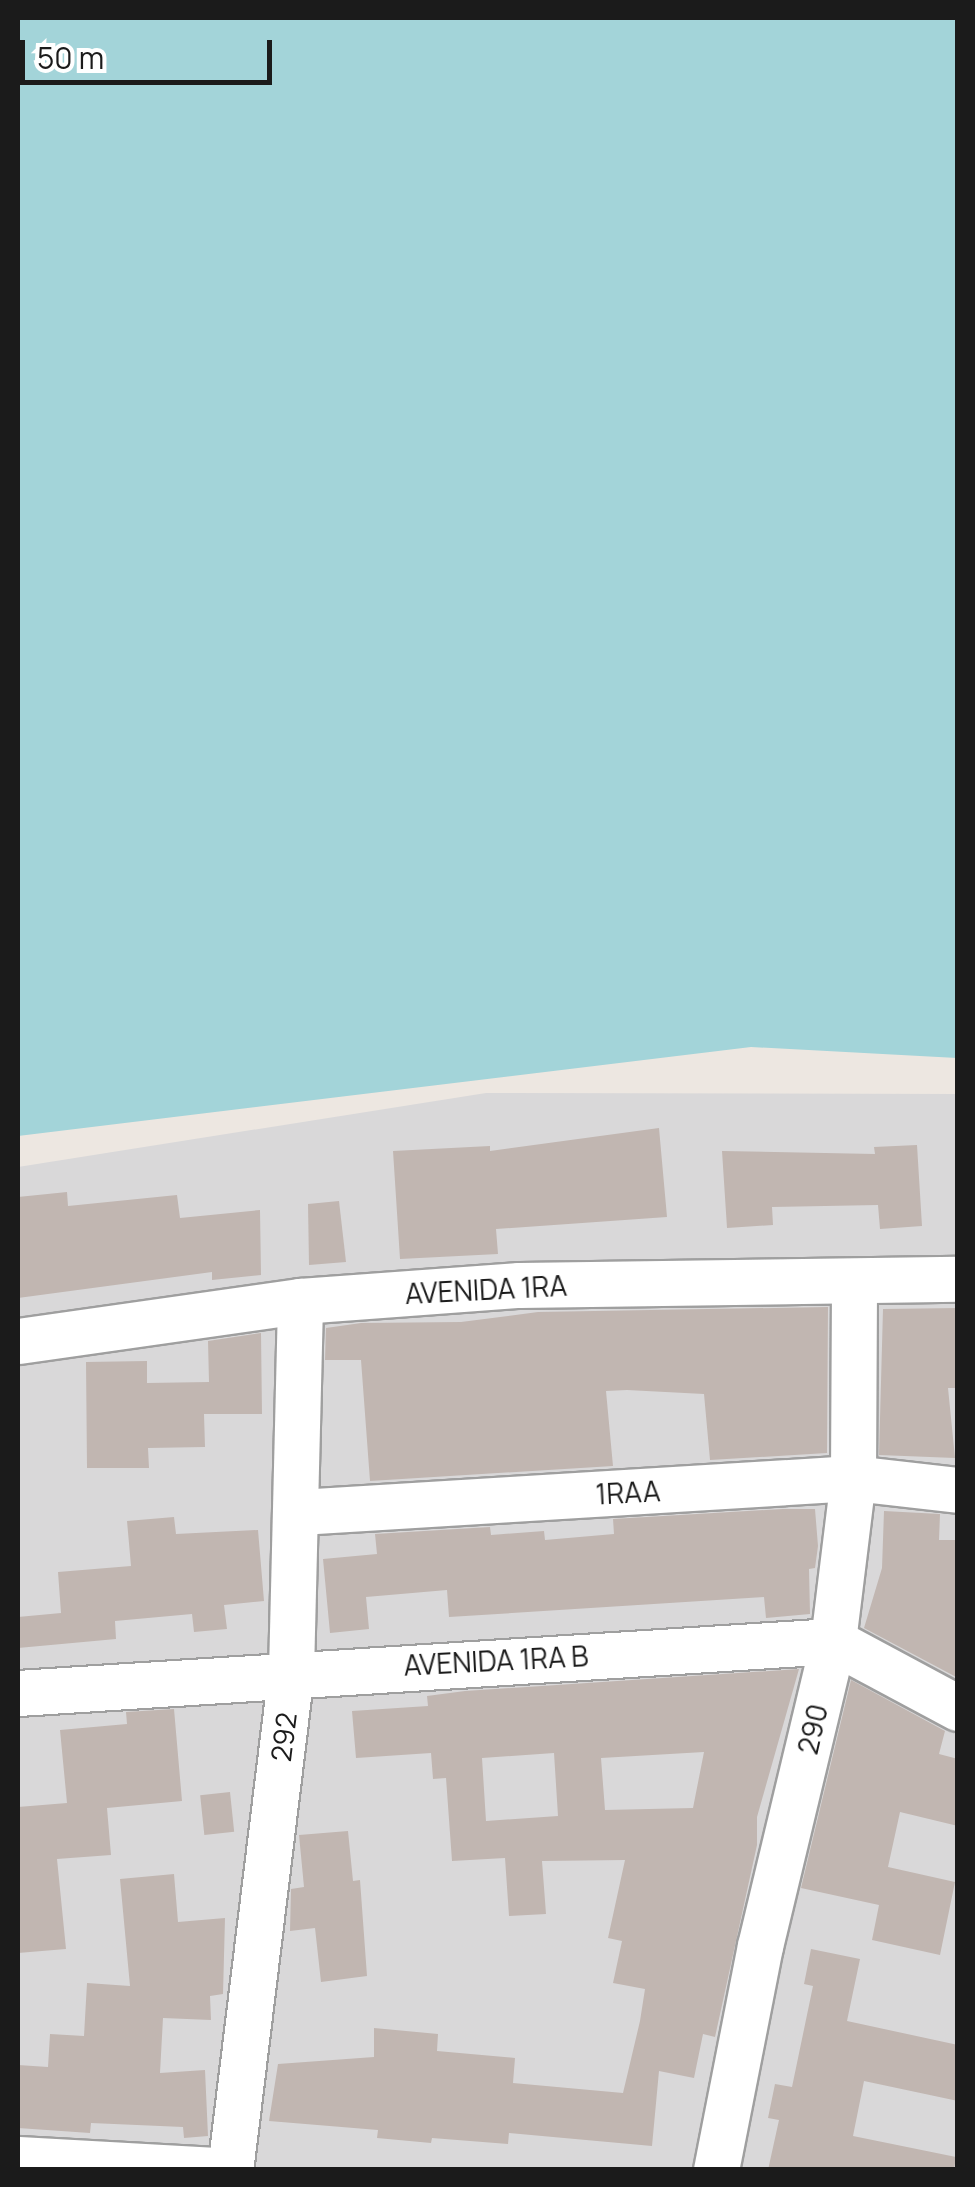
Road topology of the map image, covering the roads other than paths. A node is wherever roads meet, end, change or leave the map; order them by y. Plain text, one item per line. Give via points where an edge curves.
1 (958, 1279) edge
2 (854, 1282) junction
3 (300, 1301) junction
4 (18, 1340) edge
5 (853, 1478) junction
6 (958, 1490) edge
7 (299, 1512) junction
8 (833, 1641) junction
9 (290, 1672) junction
10 (18, 1693) edge
11 (958, 1708) edge
12 (18, 2158) edge
13 (216, 2170) edge
14 (230, 2170) edge
15 (716, 2170) edge

1 - 2 street, AVENIDA 1RA
2 - 3 street, AVENIDA 1RA via 520,1285
2 - 5 street, 290
3 - 4 street, AVENIDA 1RA
3 - 7 street, 292
5 - 6 street, 1RAA
5 - 7 street, 1RAA
5 - 8 street, 290
7 - 9 street, 292
8 - 9 street, AVENIDA 1RA B
8 - 11 street
8 - 15 street, 290 via 760,1946
9 - 10 street, AVENIDA 1RA B
9 - 14 street, 292
12 - 13 street

